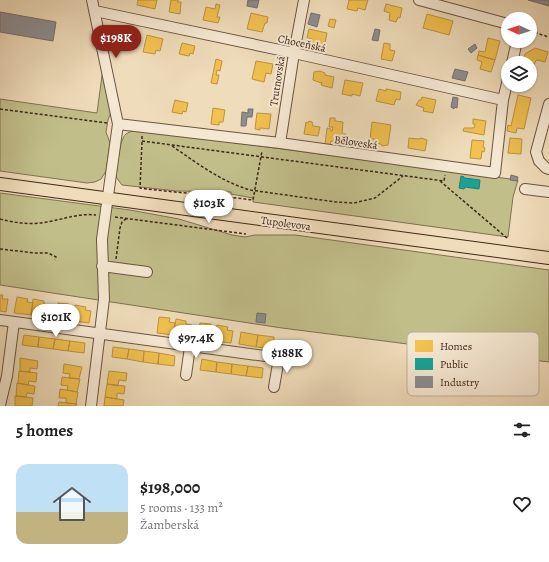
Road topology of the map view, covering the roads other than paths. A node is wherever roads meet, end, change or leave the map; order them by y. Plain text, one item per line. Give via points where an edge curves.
1 (92, 0) edge
2 (304, 0) edge
3 (419, 0) edge
4 (95, 11) junction
5 (501, 22) edge
6 (294, 53) junction
7 (505, 92) edge
8 (503, 100) junction
9 (549, 104) edge
10 (118, 124) junction
11 (280, 143) junction
12 (549, 169) edge
13 (0, 184) edge
14 (525, 189) dead end
15 (549, 192) edge
16 (107, 198) junction
17 (549, 258) edge
18 (102, 266) junction
19 (147, 272) dead end
20 (0, 320) edge
21 (14, 322) junction
22 (101, 334) junction
23 (190, 347) junction
24 (279, 358) junction
25 (294, 360) dead end
26 (186, 375) dead end
27 (274, 387) dead end
28 (0, 405) edge
29 (90, 406) edge

1 - 4 street
2 - 6 street, Trutnovská
3 - 5 street
4 - 6 street, Choceňská
4 - 10 street
6 - 8 street, Choceňská
6 - 11 street, Trutnovská
7 - 8 street, Běloveská
8 - 11 street, Běloveská via 495,173
9 - 12 street via 536,152 539,161
10 - 11 street, Běloveská
10 - 16 street
13 - 16 main road, Tupolevova
14 - 15 street
16 - 17 main road, Tupolevova
16 - 18 street
18 - 19 street
18 - 22 street via 104,300
20 - 21 street
21 - 22 street
21 - 28 street via 7,376
22 - 23 street
22 - 29 street
23 - 24 street
23 - 26 street
24 - 25 street
24 - 27 street

